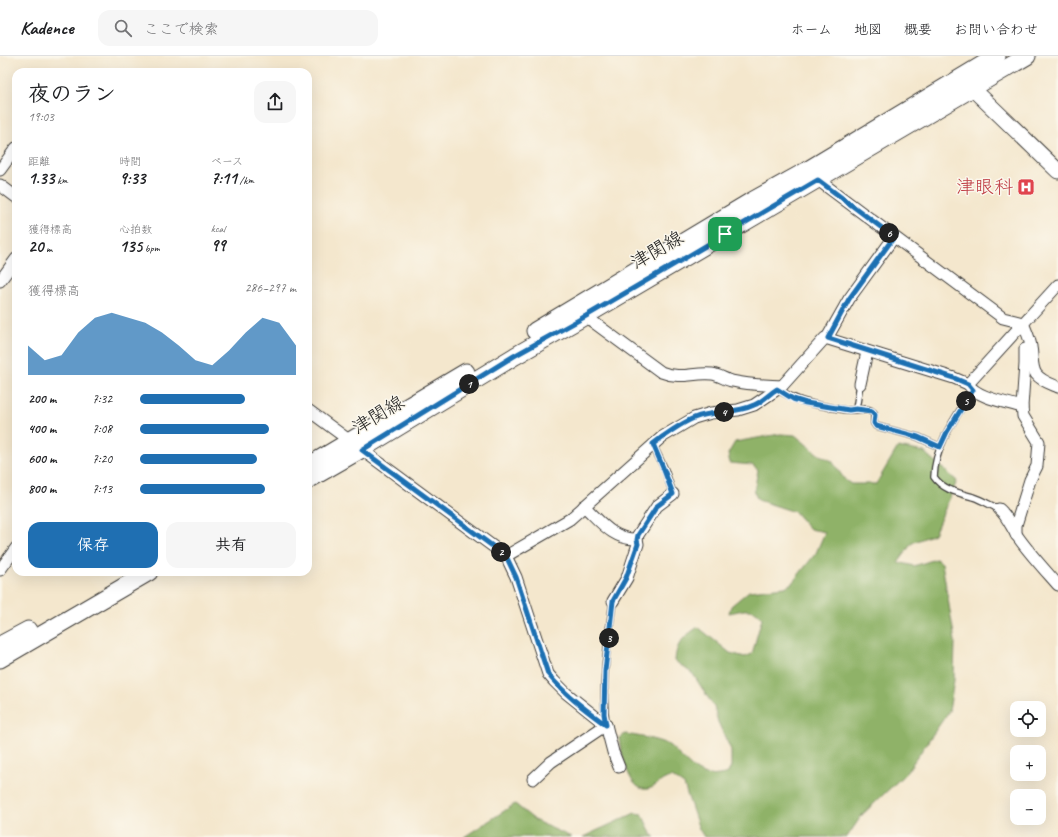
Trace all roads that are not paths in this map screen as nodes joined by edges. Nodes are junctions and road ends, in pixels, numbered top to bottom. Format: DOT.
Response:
graph roads {
  1 [pos="997,56"];
  2 [pos="1028,56"];
  3 [pos="956,80"];
  4 [pos="973,89"];
  5 [pos="12,154"];
  6 [pos="0,170"];
  7 [pos="1058,171"];
  8 [pos="812,175"];
  9 [pos="0,185"];
  10 [pos="12,194"];
  11 [pos="894,237"];
  12 [pos="12,264"];
  13 [pos="0,281"];
  14 [pos="1058,285"];
  15 [pos="580,312"];
  16 [pos="1023,323"];
  17 [pos="828,338"];
  18 [pos="867,352"];
  19 [pos="860,384"];
  20 [pos="970,387"];
  21 [pos="1058,387"];
  22 [pos="779,388"];
  23 [pos="1022,407"];
  24 [pos="856,409"];
  25 [pos="312,413"];
  26 [pos="653,444"];
  27 [pos="356,445"];
  28 [pos="940,447"];
  29 [pos="312,464"];
  30 [pos="312,477"];
  31 [pos="673,494"];
  32 [pos="584,506"];
  33 [pos="999,509"];
  34 [pos="1016,535"];
  35 [pos="637,540"];
  36 [pos="12,554"];
  37 [pos="506,556"];
  38 [pos="0,570"];
  39 [pos="121,576"];
  40 [pos="141,576"];
  41 [pos="1058,585"];
  42 [pos="613,601"];
  43 [pos="0,645"];
  44 [pos="0,660"];
  45 [pos="606,725"];
  46 [pos="619,767"];
  47 [pos="533,779"];
  1 -- 3 [label="main road, 津関線"];
  2 -- 4 [label="main road, 津関線"];
  3 -- 4 [label="street"];
  3 -- 8 [label="main road, 津関線"];
  4 -- 7 [label="street"];
  4 -- 8 [label="main road, 津関線"];
  5 -- 6 [label="street"];
  8 -- 11 [label="street"];
  8 -- 15 [label="main road, 津関線"];
  9 -- 10 [label="street"];
  11 -- 16 [label="street"];
  11 -- 17 [label="street"];
  12 -- 13 [label="street"];
  14 -- 16 [label="street"];
  15 -- 22 [label="street"];
  15 -- 27 [label="main road, 津関線"];
  16 -- 20 [label="street"];
  16 -- 21 [label="street"];
  16 -- 23 [label="street"];
  17 -- 18 [label="street"];
  17 -- 22 [label="street"];
  18 -- 19 [label="street"];
  18 -- 20 [label="street"];
  19 -- 24 [label="lane"];
  20 -- 23 [label="street"];
  20 -- 28 [label="lane"];
  22 -- 24 [label="lane"];
  22 -- 26 [label="street"];
  23 -- 34 [label="street"];
  24 -- 28 [label="lane"];
  25 -- 27 [label="street"];
  26 -- 31 [label="lane"];
  26 -- 32 [label="street"];
  27 -- 29 [label="main road, 津関線"];
  27 -- 30 [label="main road, 津関線"];
  27 -- 37 [label="street"];
  28 -- 33 [label="lane"];
  31 -- 35 [label="street"];
  32 -- 35 [label="street"];
  32 -- 37 [label="street"];
  33 -- 34 [label="street"];
  34 -- 41 [label="street"];
  35 -- 42 [label="street"];
  36 -- 38 [label="street"];
  37 -- 45 [label="street"];
  39 -- 43 [label="main road"];
  40 -- 44 [label="main road"];
  42 -- 45 [label="lane"];
  45 -- 46 [label="street"];
  45 -- 47 [label="street"];
}
